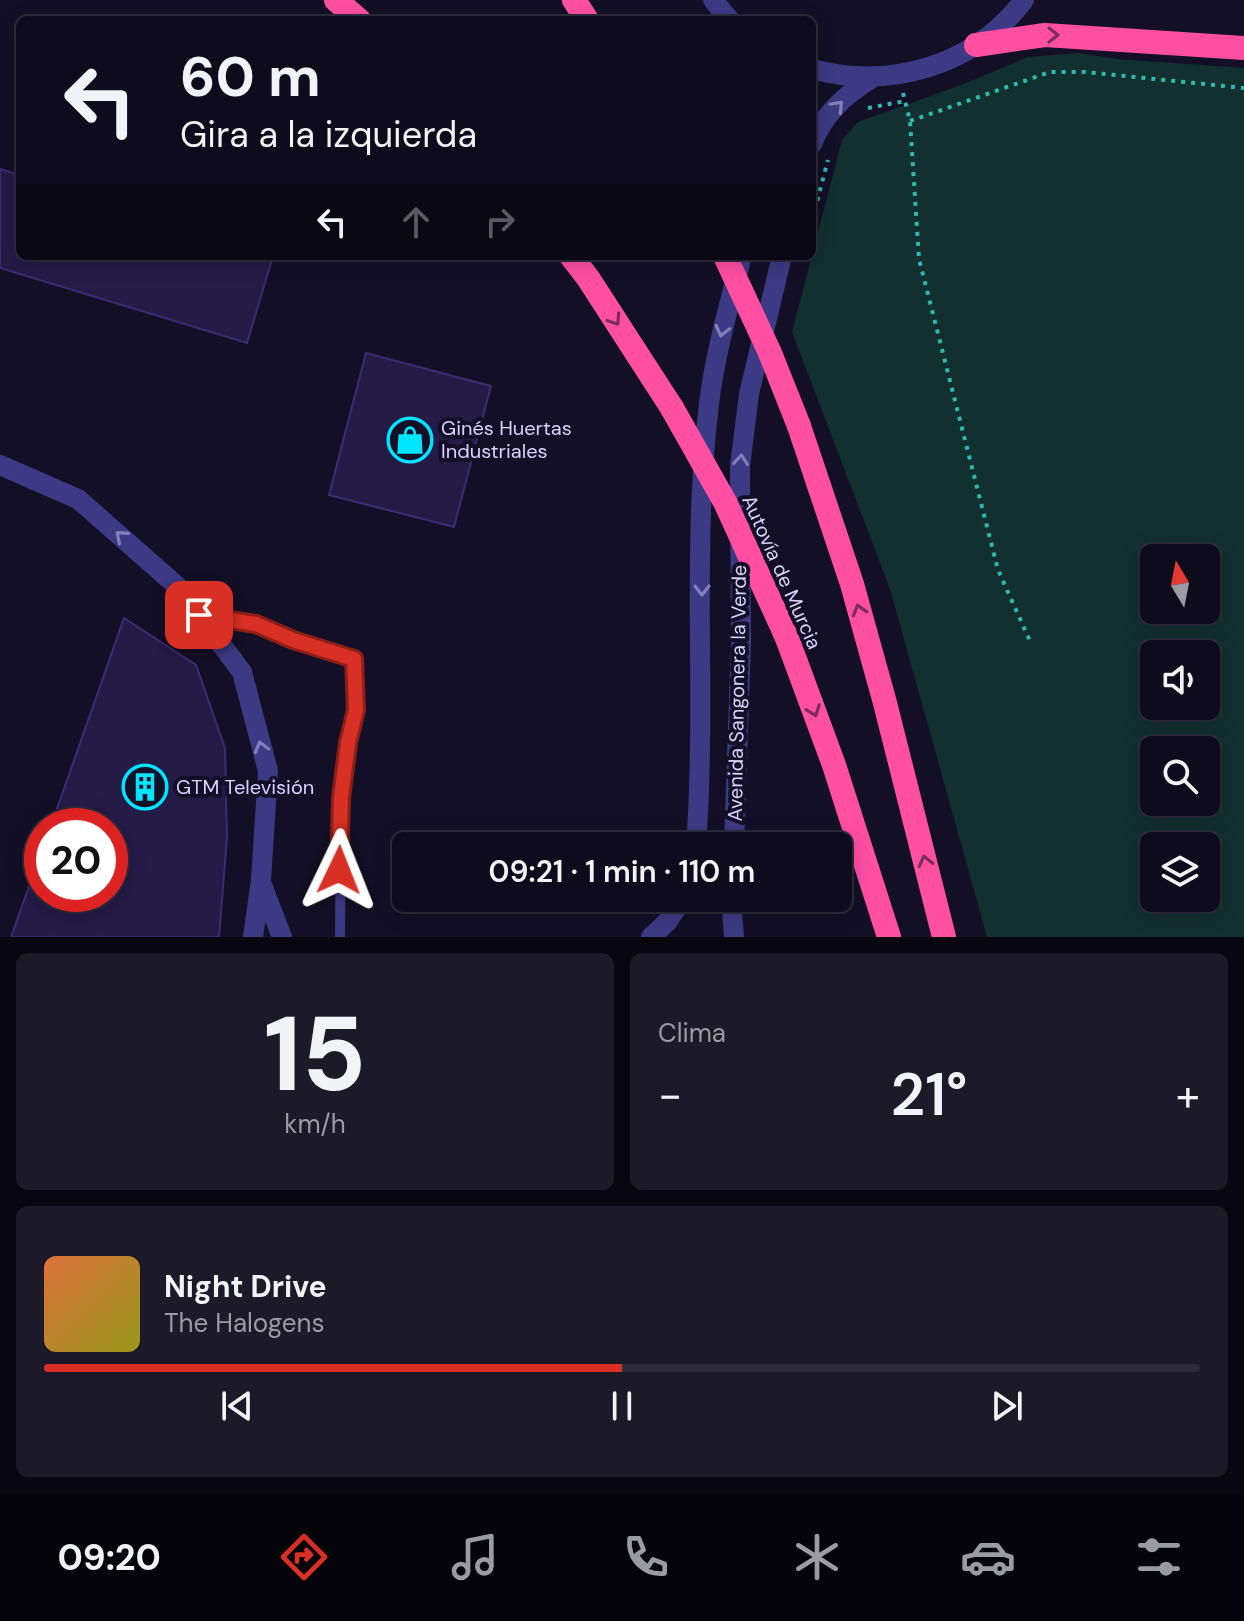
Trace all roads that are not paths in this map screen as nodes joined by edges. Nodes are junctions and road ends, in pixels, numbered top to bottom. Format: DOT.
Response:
graph roads {
  1 [pos="336,0"];
  2 [pos="713,0"];
  3 [pos="1024,0"];
  4 [pos="354,16"];
  5 [pos="727,16"];
  6 [pos="976,45"];
  7 [pos="1244,48"];
  8 [pos="816,70"];
  9 [pos="874,77"];
  10 [pos="822,146"];
  11 [pos="574,260"];
  12 [pos="727,260"];
  13 [pos="741,260"];
  14 [pos="781,260"];
  15 [pos="0,465"];
  16 [pos="199,615"];
  17 [pos="697,832"];
  18 [pos="734,832"];
  19 [pos="261,880"];
  20 [pos="674,912"];
  21 [pos="732,912"];
  22 [pos="253,937"];
  23 [pos="282,937"];
  24 [pos="340,937"];
  25 [pos="651,937"];
  26 [pos="734,937"];
  27 [pos="889,937"];
  28 [pos="944,937"];
  1 -- 4 [label="highway"];
  2 -- 5 [label="street"];
  3 -- 6 [label="street"];
  6 -- 7 [label="highway, one-way"];
  6 -- 9 [label="street"];
  8 -- 9 [label="street"];
  10 -- 9 [label="street, one-way"];
  11 -- 27 [label="highway, Autovía de Murcia, one-way, bridge"];
  28 -- 12 [label="highway, one-way, bridge"];
  13 -- 17 [label="street, Avenida Sangonera la Verde, one-way"];
  18 -- 14 [label="street, Avenida Sangonera la Verde, one-way"];
  16 -- 15 [label="street, one-way"];
  19 -- 16 [label="street, one-way"];
  16 -- 24 [label="lane"];
  19 -- 22 [label="street"];
  19 -- 23 [label="street"];
  20 -- 25 [label="street"];
  21 -- 26 [label="street"];
}
